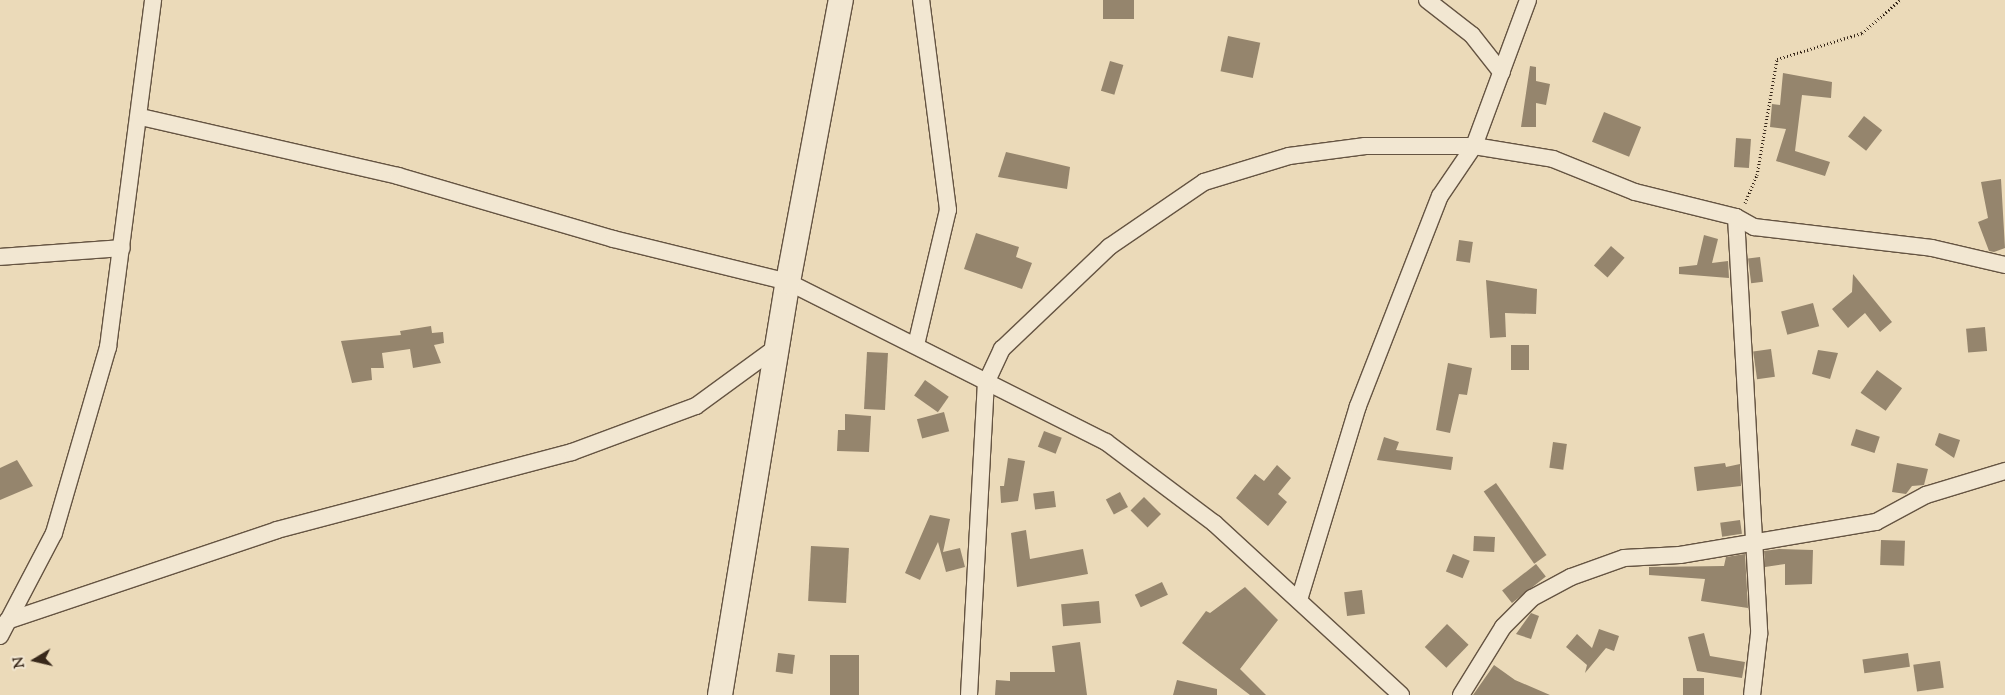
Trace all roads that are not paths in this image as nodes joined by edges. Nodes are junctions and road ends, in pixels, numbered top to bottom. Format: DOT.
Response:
graph roads {
  1 [pos="153,0"];
  2 [pos="841,0"];
  3 [pos="920,0"];
  4 [pos="1427,0"];
  5 [pos="1528,0"];
  6 [pos="1502,73"];
  7 [pos="141,117"];
  8 [pos="1474,146"];
  9 [pos="1736,217"];
  10 [pos="122,248"];
  11 [pos="0,257"];
  12 [pos="2005,265"];
  13 [pos="788,282"];
  14 [pos="916,345"];
  15 [pos="778,347"];
  16 [pos="986,383"];
  17 [pos="2005,471"];
  18 [pos="1756,541"];
  19 [pos="1299,600"];
  20 [pos="6,621"];
  21 [pos="0,636"];
  22 [pos="720,695"];
  23 [pos="969,695"];
  24 [pos="1402,695"];
  25 [pos="1461,695"];
  26 [pos="1752,695"];
  1 -- 7 [label="street"];
  2 -- 13 [label="main road"];
  3 -- 14 [label="street"];
  4 -- 6 [label="street"];
  5 -- 6 [label="street"];
  6 -- 8 [label="street"];
  7 -- 10 [label="street"];
  7 -- 13 [label="street"];
  8 -- 9 [label="street"];
  8 -- 16 [label="street"];
  8 -- 19 [label="street"];
  9 -- 12 [label="street"];
  9 -- 18 [label="street"];
  10 -- 11 [label="street"];
  10 -- 20 [label="street"];
  13 -- 14 [label="street"];
  13 -- 15 [label="main road"];
  14 -- 16 [label="street"];
  15 -- 20 [label="street"];
  15 -- 22 [label="main road"];
  16 -- 19 [label="street"];
  16 -- 23 [label="street"];
  17 -- 18 [label="street"];
  18 -- 25 [label="street"];
  18 -- 26 [label="street"];
  19 -- 24 [label="street"];
  20 -- 21 [label="street"];
}
